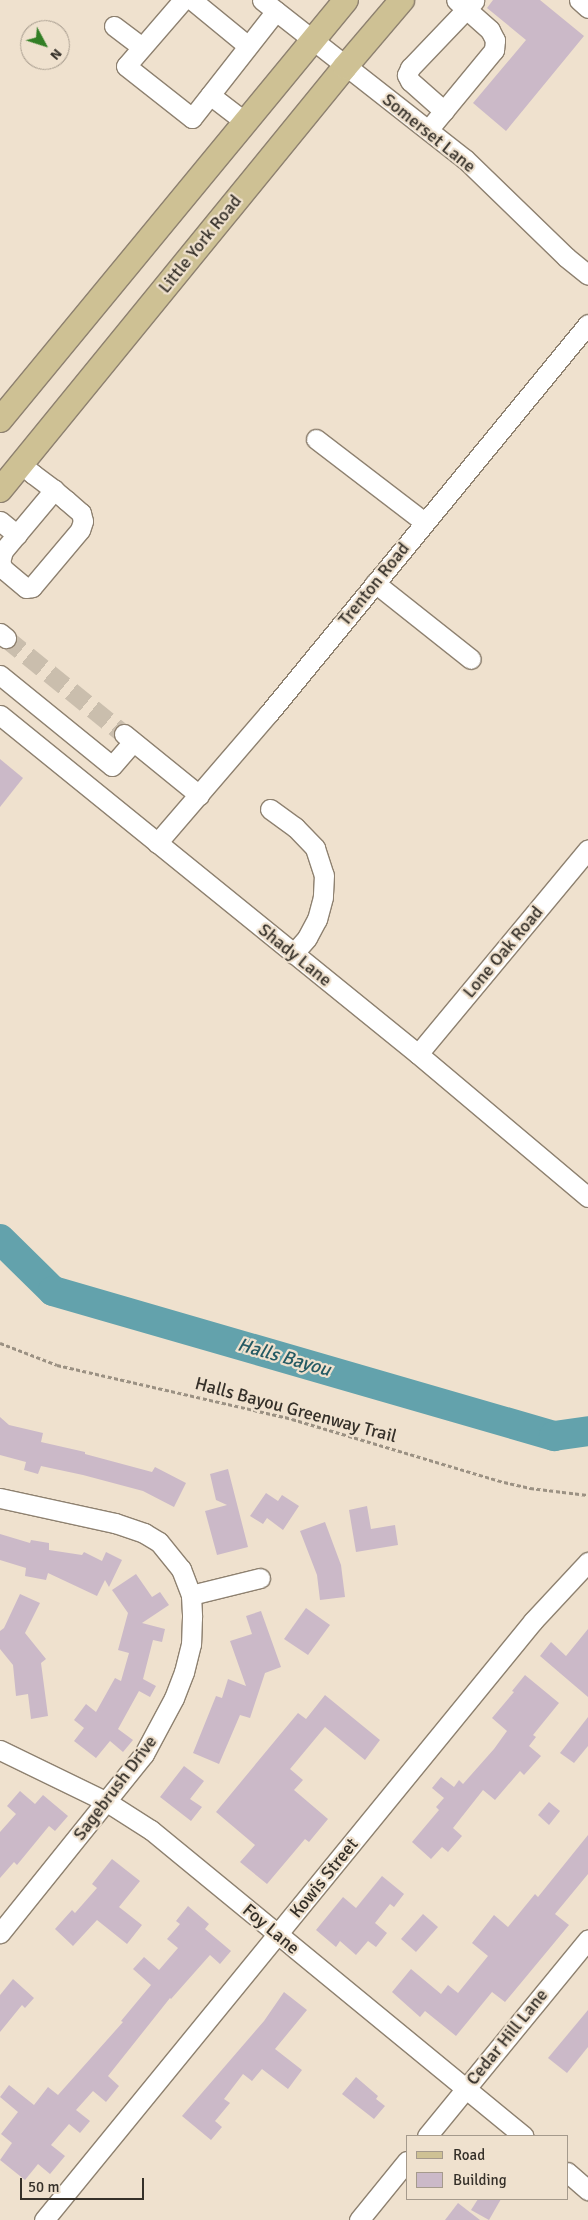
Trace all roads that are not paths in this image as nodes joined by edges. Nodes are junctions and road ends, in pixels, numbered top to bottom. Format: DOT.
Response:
graph roads {
  1 [pos="183,0"];
  2 [pos="192,0"];
  3 [pos="346,0"];
  4 [pos="402,0"];
  5 [pos="578,0"];
  6 [pos="466,3"];
  7 [pos="269,6"];
  8 [pos="588,8"];
  9 [pos="114,26"];
  10 [pos="312,40"];
  11 [pos="248,46"];
  12 [pos="142,47"];
  13 [pos="345,67"];
  14 [pos="210,95"];
  15 [pos="444,111"];
  16 [pos="245,122"];
  17 [pos="428,130"];
  18 [pos="588,275"];
  19 [pos="588,324"];
  20 [pos="0,420"];
  21 [pos="316,438"];
  22 [pos="20,464"];
  23 [pos="0,490"];
  24 [pos="54,490"];
  25 [pos="0,521"];
  26 [pos="424,522"];
  27 [pos="16,535"];
  28 [pos="376,582"];
  29 [pos="471,659"];
  30 [pos="0,676"];
  31 [pos="47,712"];
  32 [pos="0,714"];
  33 [pos="27,736"];
  34 [pos="199,795"];
  35 [pos="270,809"];
  36 [pos="158,843"];
  37 [pos="588,850"];
  38 [pos="293,954"];
  39 [pos="418,1054"];
  40 [pos="588,1197"];
  41 [pos="0,1498"];
  42 [pos="588,1562"];
  43 [pos="260,1578"];
  44 [pos="191,1595"];
  45 [pos="0,1750"];
  46 [pos="107,1802"];
  47 [pos="0,1933"];
  48 [pos="278,1936"];
  49 [pos="588,1939"];
  50 [pos="465,2088"];
  51 [pos="428,2135"];
  52 [pos="522,2135"];
  53 [pos="406,2162"];
  54 [pos="568,2173"];
  55 [pos="588,2190"];
  56 [pos="44,2220"];
  57 [pos="359,2220"];
  1 -- 12 [label="street"];
  2 -- 11 [label="street"];
  3 -- 10 [label="main road"];
  4 -- 13 [label="main road, Little York Road"];
  5 -- 8 [label="street"];
  6 -- 15 [label="street"];
  6 -- 15 [label="street"];
  7 -- 10 [label="street, Somerset Lane"];
  7 -- 11 [label="street"];
  9 -- 12 [label="street"];
  10 -- 13 [label="street, Somerset Lane"];
  10 -- 16 [label="main road"];
  11 -- 14 [label="street"];
  12 -- 14 [label="street"];
  13 -- 17 [label="street, Somerset Lane"];
  13 -- 22 [label="main road, Little York Road"];
  14 -- 16 [label="street"];
  15 -- 17 [label="street"];
  16 -- 20 [label="main road"];
  17 -- 18 [label="street, Somerset Lane"];
  19 -- 26 [label="street, Trenton Road"];
  21 -- 26 [label="street"];
  22 -- 23 [label="main road, Little York Road"];
  22 -- 24 [label="street"];
  24 -- 27 [label="street"];
  24 -- 27 [label="street"];
  25 -- 27 [label="street"];
  26 -- 28 [label="street, Trenton Road"];
  28 -- 29 [label="street"];
  28 -- 34 [label="street, Trenton Road"];
  30 -- 31 [label="street"];
  31 -- 33 [label="street"];
  31 -- 34 [label="street"];
  32 -- 33 [label="street, Shady Lane"];
  33 -- 36 [label="street, Shady Lane"];
  34 -- 36 [label="street, Trenton Road"];
  35 -- 38 [label="street"];
  36 -- 38 [label="street, Shady Lane"];
  37 -- 39 [label="street, Lone Oak Road"];
  38 -- 39 [label="street, Shady Lane"];
  39 -- 40 [label="street, Shady Lane"];
  41 -- 44 [label="street"];
  42 -- 48 [label="street, Kowis Street"];
  43 -- 44 [label="street"];
  44 -- 46 [label="street, Sagebrush Drive"];
  45 -- 46 [label="street, Foy Lane"];
  46 -- 47 [label="street, Sagebrush Drive"];
  46 -- 48 [label="street, Foy Lane"];
  48 -- 50 [label="street, Foy Lane"];
  48 -- 56 [label="street, Kowis Street"];
  49 -- 50 [label="street, Cedar Hill Lane"];
  50 -- 51 [label="street, Cedar Hill Lane"];
  50 -- 52 [label="street, Foy Lane"];
  53 -- 57 [label="street"];
  54 -- 55 [label="street"];
}
